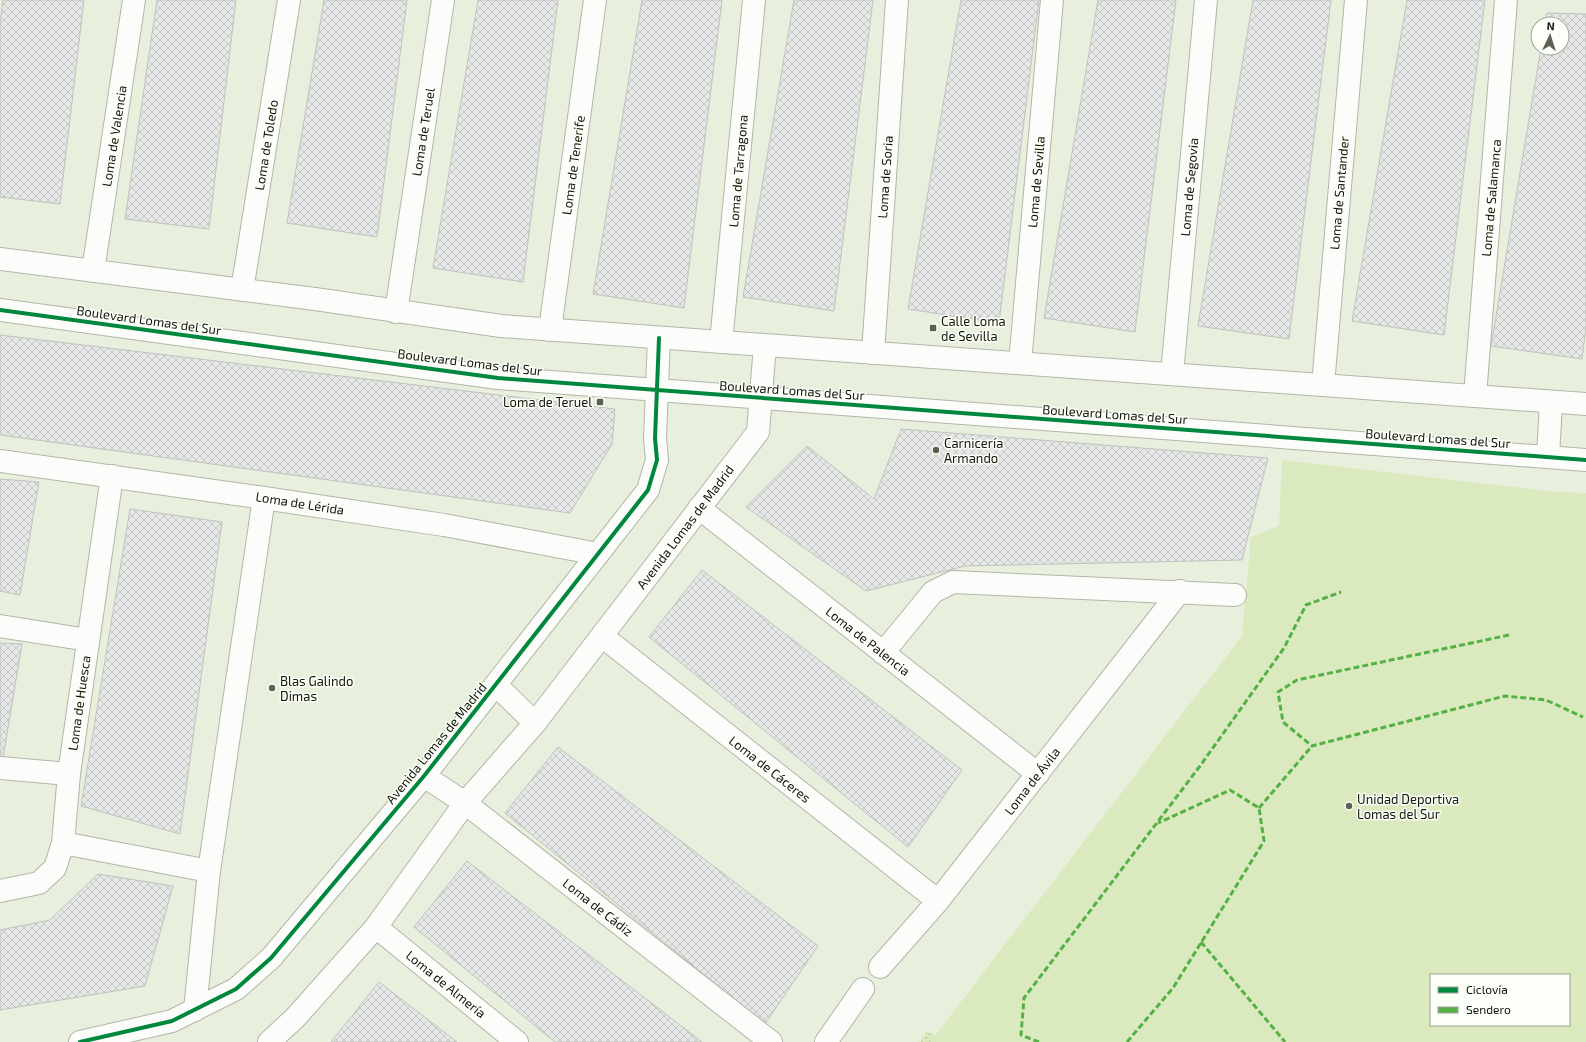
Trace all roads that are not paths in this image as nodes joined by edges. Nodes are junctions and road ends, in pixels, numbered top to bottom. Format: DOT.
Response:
graph roads {
  1 [pos="134,0"];
  2 [pos="289,0"];
  3 [pos="443,0"];
  4 [pos="595,0"];
  5 [pos="754,0"];
  6 [pos="897,0"];
  7 [pos="1052,0"];
  8 [pos="1206,0"];
  9 [pos="1356,0"];
  10 [pos="1506,0"];
  11 [pos="0,259"];
  12 [pos="93,271"];
  13 [pos="242,290"];
  14 [pos="0,310"];
  15 [pos="396,312"];
  16 [pos="550,330"];
  17 [pos="659,338"];
  18 [pos="721,342"];
  19 [pos="765,345"];
  20 [pos="873,353"];
  21 [pos="1020,363"];
  22 [pos="1172,374"];
  23 [pos="1323,385"];
  24 [pos="657,390"];
  25 [pos="1475,396"];
  26 [pos="761,398"];
  27 [pos="1551,402"];
  28 [pos="1586,404"];
  29 [pos="1548,457"];
  30 [pos="1586,460"];
  31 [pos="0,461"];
  32 [pos="112,476"];
  33 [pos="264,498"];
  34 [pos="700,508"];
  35 [pos="598,554"];
  36 [pos="1180,591"];
  37 [pos="1235,595"];
  38 [pos="0,626"];
  39 [pos="602,636"];
  40 [pos="88,640"];
  41 [pos="883,653"];
  42 [pos="496,684"];
  43 [pos="535,724"];
  44 [pos="0,768"];
  45 [pos="69,774"];
  46 [pos="1038,774"];
  47 [pos="424,776"];
  48 [pos="465,803"];
  49 [pos="63,843"];
  50 [pos="209,871"];
  51 [pos="0,891"];
  52 [pos="938,901"];
  53 [pos="376,927"];
  54 [pos="880,967"];
  55 [pos="863,989"];
  56 [pos="195,1010"];
  57 [pos="80,1042"];
  58 [pos="269,1042"];
  59 [pos="517,1042"];
  60 [pos="771,1042"];
  61 [pos="826,1042"];
  1 -- 12 [label="street, Loma de Valencia"];
  2 -- 13 [label="street, Loma de Toledo"];
  3 -- 15 [label="street, Loma de Teruel"];
  4 -- 16 [label="street, Loma de Tenerife"];
  5 -- 18 [label="street, Loma de Tarragona"];
  6 -- 20 [label="street, Loma de Soria"];
  7 -- 21 [label="street, Loma de Sevilla"];
  8 -- 22 [label="street, Loma de Segovia"];
  9 -- 23 [label="street, Loma de Santander"];
  10 -- 25 [label="street, Loma de Salamanca"];
  11 -- 12 [label="street"];
  12 -- 13 [label="street"];
  13 -- 15 [label="street"];
  14 -- 24 [label="street, Boulevard Lomas del Sur"];
  15 -- 16 [label="street"];
  16 -- 17 [label="street"];
  17 -- 18 [label="street"];
  17 -- 24 [label="street, Avenida Lomas de Madrid"];
  18 -- 19 [label="street"];
  19 -- 20 [label="street"];
  19 -- 26 [label="street, Avenida Lomas de Madrid"];
  20 -- 21 [label="street"];
  21 -- 22 [label="street"];
  22 -- 23 [label="street"];
  23 -- 25 [label="street"];
  24 -- 26 [label="street, Boulevard Lomas del Sur"];
  24 -- 35 [label="street, Avenida Lomas de Madrid"];
  25 -- 27 [label="street"];
  26 -- 29 [label="street, Boulevard Lomas del Sur"];
  26 -- 34 [label="street, Avenida Lomas de Madrid"];
  27 -- 28 [label="street"];
  27 -- 29 [label="street"];
  29 -- 30 [label="street, Boulevard Lomas del Sur"];
  31 -- 32 [label="street, Loma de Lérida"];
  32 -- 33 [label="street, Loma de Lérida"];
  32 -- 40 [label="street, Loma de Huesca"];
  33 -- 35 [label="street, Loma de Lérida"];
  33 -- 50 [label="street"];
  34 -- 39 [label="street, Avenida Lomas de Madrid"];
  34 -- 41 [label="street, Loma de Palencia"];
  35 -- 42 [label="street, Avenida Lomas de Madrid"];
  36 -- 37 [label="street"];
  36 -- 41 [label="street"];
  36 -- 46 [label="street, Loma de Ávila"];
  38 -- 40 [label="street"];
  39 -- 43 [label="street, Avenida Lomas de Madrid"];
  39 -- 52 [label="street, Loma de Cáceres"];
  40 -- 45 [label="street, Loma de Huesca"];
  41 -- 46 [label="street, Loma de Palencia"];
  42 -- 43 [label="street"];
  42 -- 47 [label="street, Avenida Lomas de Madrid"];
  43 -- 48 [label="street, Avenida Lomas de Madrid"];
  44 -- 45 [label="street"];
  45 -- 49 [label="street, Loma de Huesca"];
  46 -- 52 [label="street, Loma de Ávila"];
  47 -- 48 [label="street, Loma de Cádiz"];
  47 -- 56 [label="street, Avenida Lomas de Madrid"];
  48 -- 53 [label="street, Avenida Lomas de Madrid"];
  48 -- 60 [label="street, Loma de Cádiz"];
  49 -- 50 [label="street"];
  49 -- 51 [label="street, Loma de Huesca"];
  50 -- 56 [label="street"];
  52 -- 54 [label="street, Loma de Ávila"];
  53 -- 58 [label="street, Avenida Lomas de Madrid"];
  53 -- 59 [label="street, Loma de Almería"];
  55 -- 61 [label="street"];
  56 -- 57 [label="street, Avenida Lomas de Madrid"];
}
